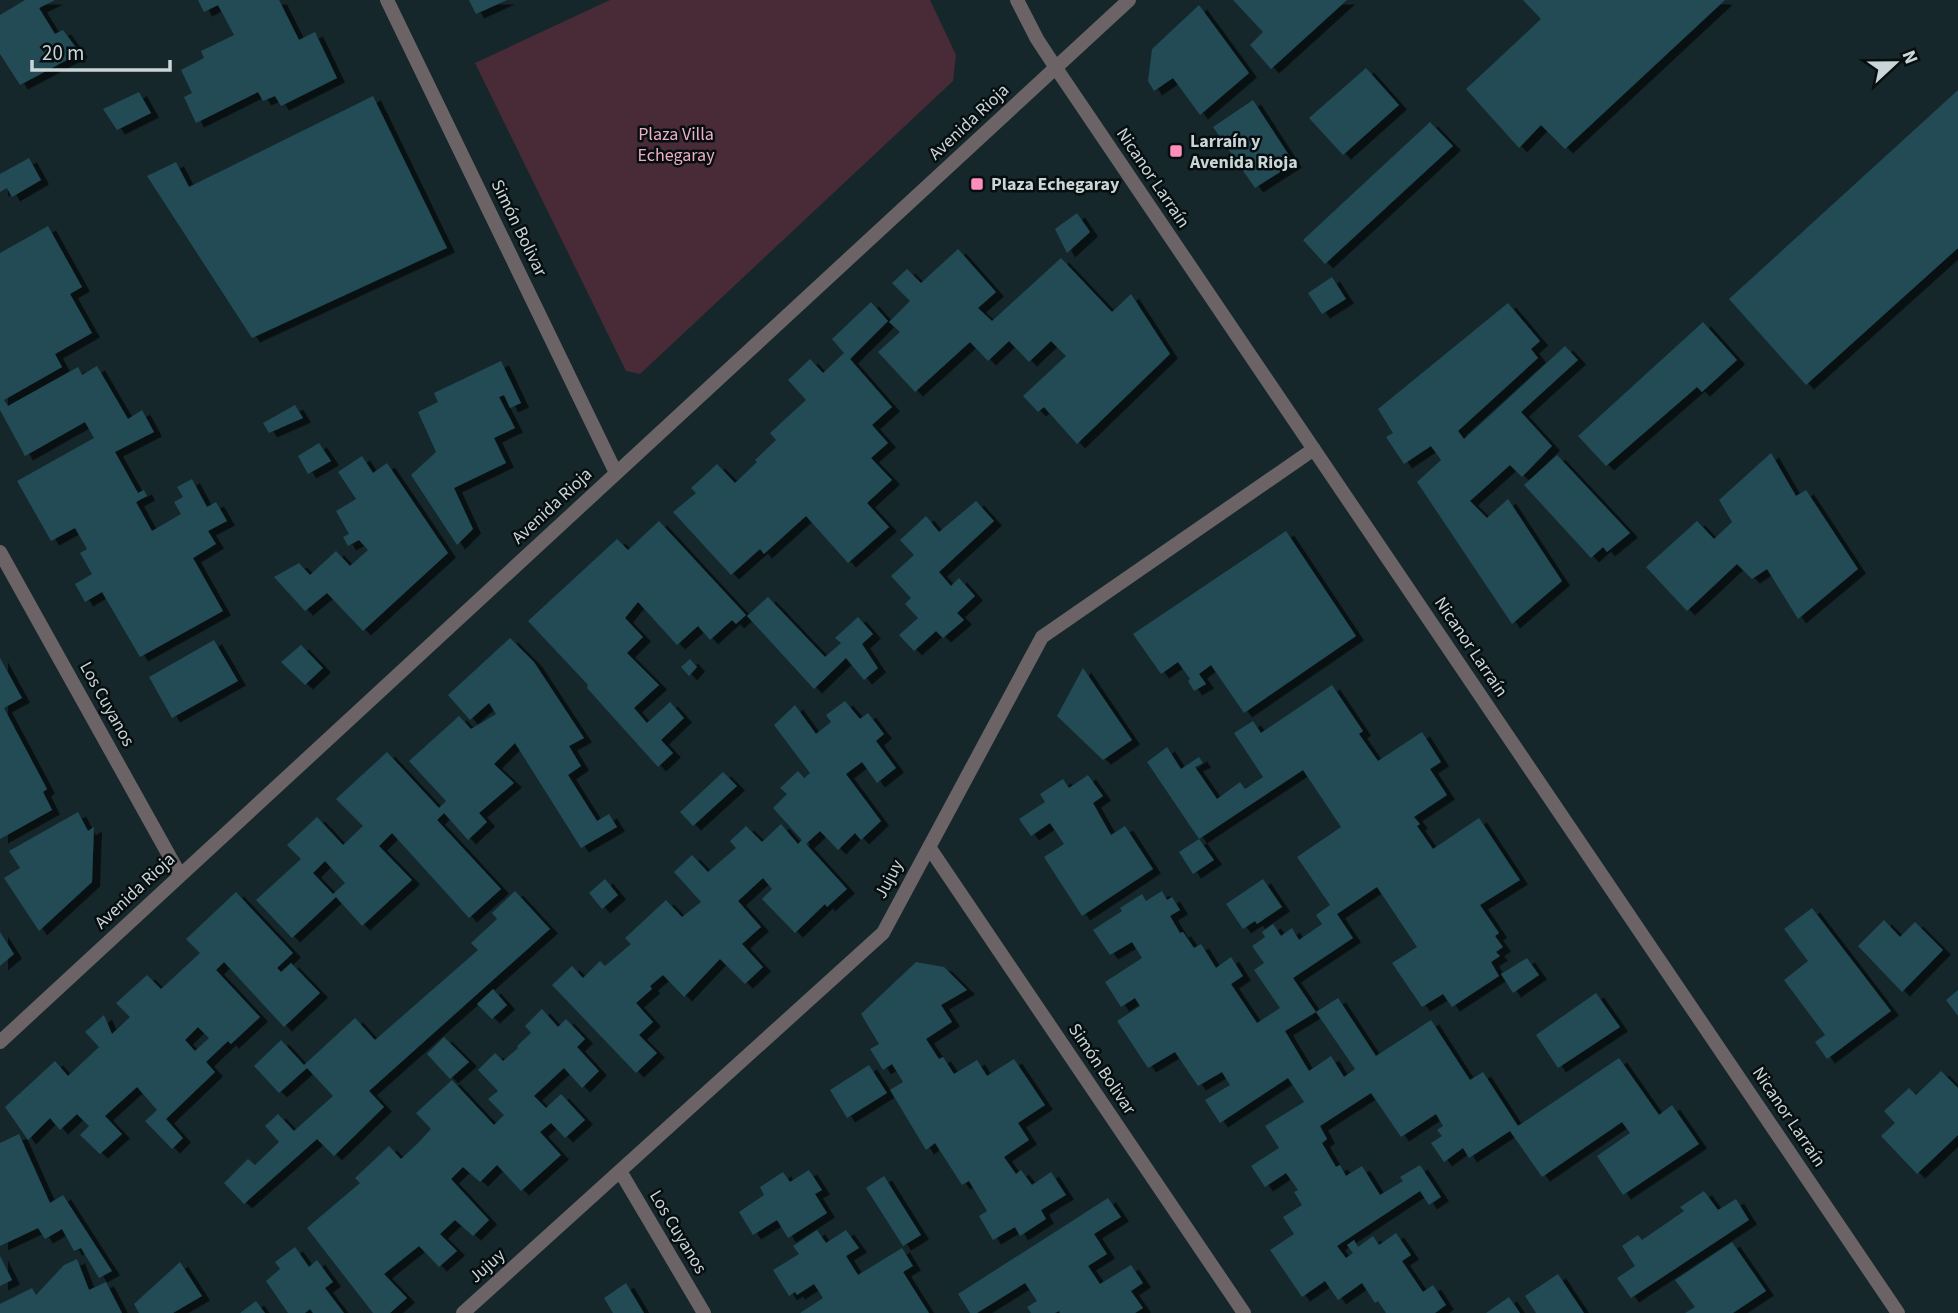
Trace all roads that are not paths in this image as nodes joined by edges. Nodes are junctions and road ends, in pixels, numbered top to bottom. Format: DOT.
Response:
graph roads {
  1 [pos="387,0"];
  2 [pos="1017,0"];
  3 [pos="1129,0"];
  4 [pos="1056,68"];
  5 [pos="1314,449"];
  6 [pos="616,473"];
  7 [pos="0,552"];
  8 [pos="929,847"];
  9 [pos="180,875"];
  10 [pos="0,1042"];
  11 [pos="620,1171"];
  12 [pos="463,1313"];
  13 [pos="704,1313"];
  14 [pos="1244,1313"];
  15 [pos="1898,1313"];
  1 -- 6 [label="street, Simón Bolivar"];
  2 -- 4 [label="street, Nicanor Larraín"];
  3 -- 4 [label="street, Avenida Rioja"];
  4 -- 5 [label="street, Nicanor Larraín"];
  4 -- 6 [label="street, Avenida Rioja"];
  5 -- 8 [label="street, Jujuy"];
  5 -- 15 [label="street, Nicanor Larraín"];
  6 -- 9 [label="street, Avenida Rioja"];
  7 -- 9 [label="street, Los Cuyanos"];
  8 -- 11 [label="street, Jujuy"];
  8 -- 14 [label="street, Simón Bolivar"];
  9 -- 10 [label="street, Avenida Rioja"];
  11 -- 12 [label="street, Jujuy"];
  11 -- 13 [label="street, Los Cuyanos"];
}
